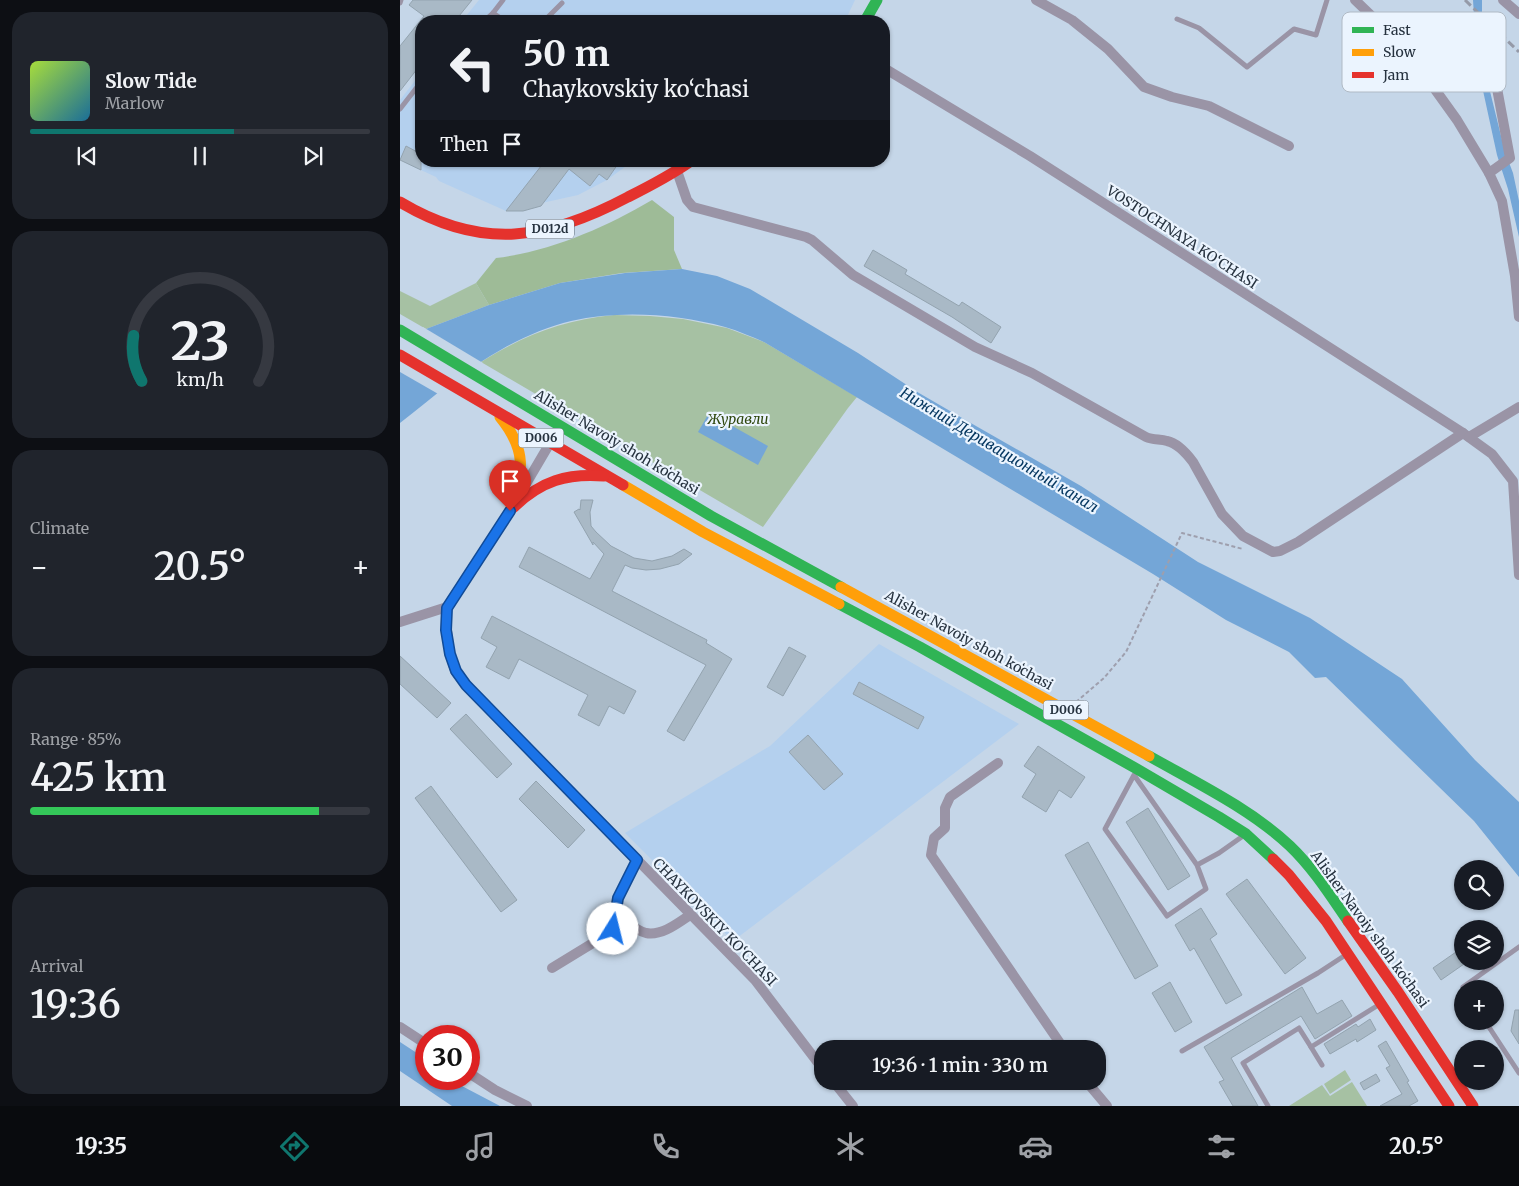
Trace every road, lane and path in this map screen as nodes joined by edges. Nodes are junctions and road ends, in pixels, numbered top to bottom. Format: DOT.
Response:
graph roads {
  1 [pos="503,0"];
  2 [pos="877,0"];
  3 [pos="1036,0"];
  4 [pos="1327,0"];
  5 [pos="1355,0"];
  6 [pos="1504,0"];
  7 [pos="562,3"];
  8 [pos="1367,12"];
  9 [pos="493,13"];
  10 [pos="1519,14"];
  11 [pos="491,15"];
  12 [pos="496,15"];
  13 [pos="550,15"];
  14 [pos="868,15"];
  15 [pos="1176,19"];
  16 [pos="890,72"];
  17 [pos="415,90"];
  18 [pos="1437,92"];
  19 [pos="1498,92"];
  20 [pos="400,109"];
  21 [pos="1289,146"];
  22 [pos="683,167"];
  23 [pos="677,171"];
  24 [pos="1489,173"];
  25 [pos="400,202"];
  26 [pos="1519,317"];
  27 [pos="400,330"];
  28 [pos="400,355"];
  29 [pos="489,407"];
  30 [pos="1519,407"];
  31 [pos="561,425"];
  32 [pos="1466,435"];
  33 [pos="550,443"];
  34 [pos="608,476"];
  35 [pos="510,511"];
  36 [pos="1249,550"];
  37 [pos="1519,575"];
  38 [pos="447,608"];
  39 [pos="400,622"];
  40 [pos="1066,710"];
  41 [pos="998,763"];
  42 [pos="1136,772"];
  43 [pos="1246,834"];
  44 [pos="637,860"];
  45 [pos="1197,865"];
  46 [pos="615,914"];
  47 [pos="690,915"];
  48 [pos="1519,947"];
  49 [pos="1348,953"];
  50 [pos="552,968"];
  51 [pos="1473,980"];
  52 [pos="1381,1002"];
  53 [pos="400,1027"];
  54 [pos="1491,1030"];
  55 [pos="415,1037"];
  56 [pos="1058,1040"];
  57 [pos="1311,1047"];
  58 [pos="1182,1051"];
  59 [pos="814,1057"];
  60 [pos="1322,1065"];
  61 [pos="1519,1073"];
  62 [pos="480,1080"];
  63 [pos="840,1090"];
  64 [pos="1094,1090"];
  65 [pos="527,1106"];
  66 [pos="853,1106"];
  67 [pos="1107,1106"];
  68 [pos="1268,1106"];
  69 [pos="1449,1106"];
  70 [pos="1473,1106"];
  1 -- 9 [label="lane"];
  2 -- 14 [label="main road"];
  3 -- 21 [label="street"];
  4 -- 15 [label="lane"];
  5 -- 8 [label="street"];
  6 -- 10 [label="street"];
  7 -- 13 [label="lane"];
  9 -- 11 [label="lane"];
  9 -- 12 [label="lane"];
  16 -- 32 [label="street, VOSTOCHNAYA KO‘CHASI"];
  17 -- 20 [label="lane"];
  18 -- 24 [label="street"];
  19 -- 24 [label="street"];
  22 -- 23 [label="main road, D012d"];
  23 -- 25 [label="main road, D012d"];
  23 -- 32 [label="street"];
  24 -- 26 [label="street"];
  27 -- 31 [label="main road, Alisher Navoiy shoh koʻchasi / D006"];
  28 -- 29 [label="main road, D006"];
  29 -- 33 [label="main road, D006"];
  29 -- 35 [label="main road"];
  30 -- 32 [label="street"];
  31 -- 33 [label="main road"];
  31 -- 40 [label="main road, Alisher Navoiy shoh koʻchasi / D006"];
  32 -- 37 [label="street, VOSTOCHNAYA KO‘CHASI"];
  33 -- 34 [label="main road, D006"];
  33 -- 35 [label="street"];
  34 -- 35 [label="main road"];
  34 -- 42 [label="main road, D006"];
  35 -- 38 [label="street"];
  36 -- 40 [label="path"];
  38 -- 39 [label="street"];
  38 -- 44 [label="street, CHAYKOVSKIY KO‘CHASI"];
  40 -- 70 [label="main road, Alisher Navoiy shoh koʻchasi / D006"];
  41 -- 56 [label="street"];
  42 -- 43 [label="main road, D006"];
  42 -- 45 [label="lane"];
  42 -- 45 [label="lane"];
  43 -- 45 [label="lane"];
  43 -- 49 [label="main road, D006"];
  44 -- 46 [label="street"];
  44 -- 47 [label="street, CHAYKOVSKIY KO‘CHASI"];
  46 -- 47 [label="street"];
  46 -- 50 [label="street"];
  47 -- 59 [label="street, CHAYKOVSKIY KO‘CHASI"];
  48 -- 51 [label="lane"];
  49 -- 52 [label="main road, D006"];
  49 -- 58 [label="lane"];
  52 -- 57 [label="lane"];
  52 -- 69 [label="main road, D006"];
  53 -- 55 [label="street"];
  54 -- 61 [label="lane"];
  57 -- 60 [label="lane"];
  57 -- 68 [label="lane"];
  62 -- 65 [label="street"];
  63 -- 66 [label="street"];
  64 -- 67 [label="street"];
}
